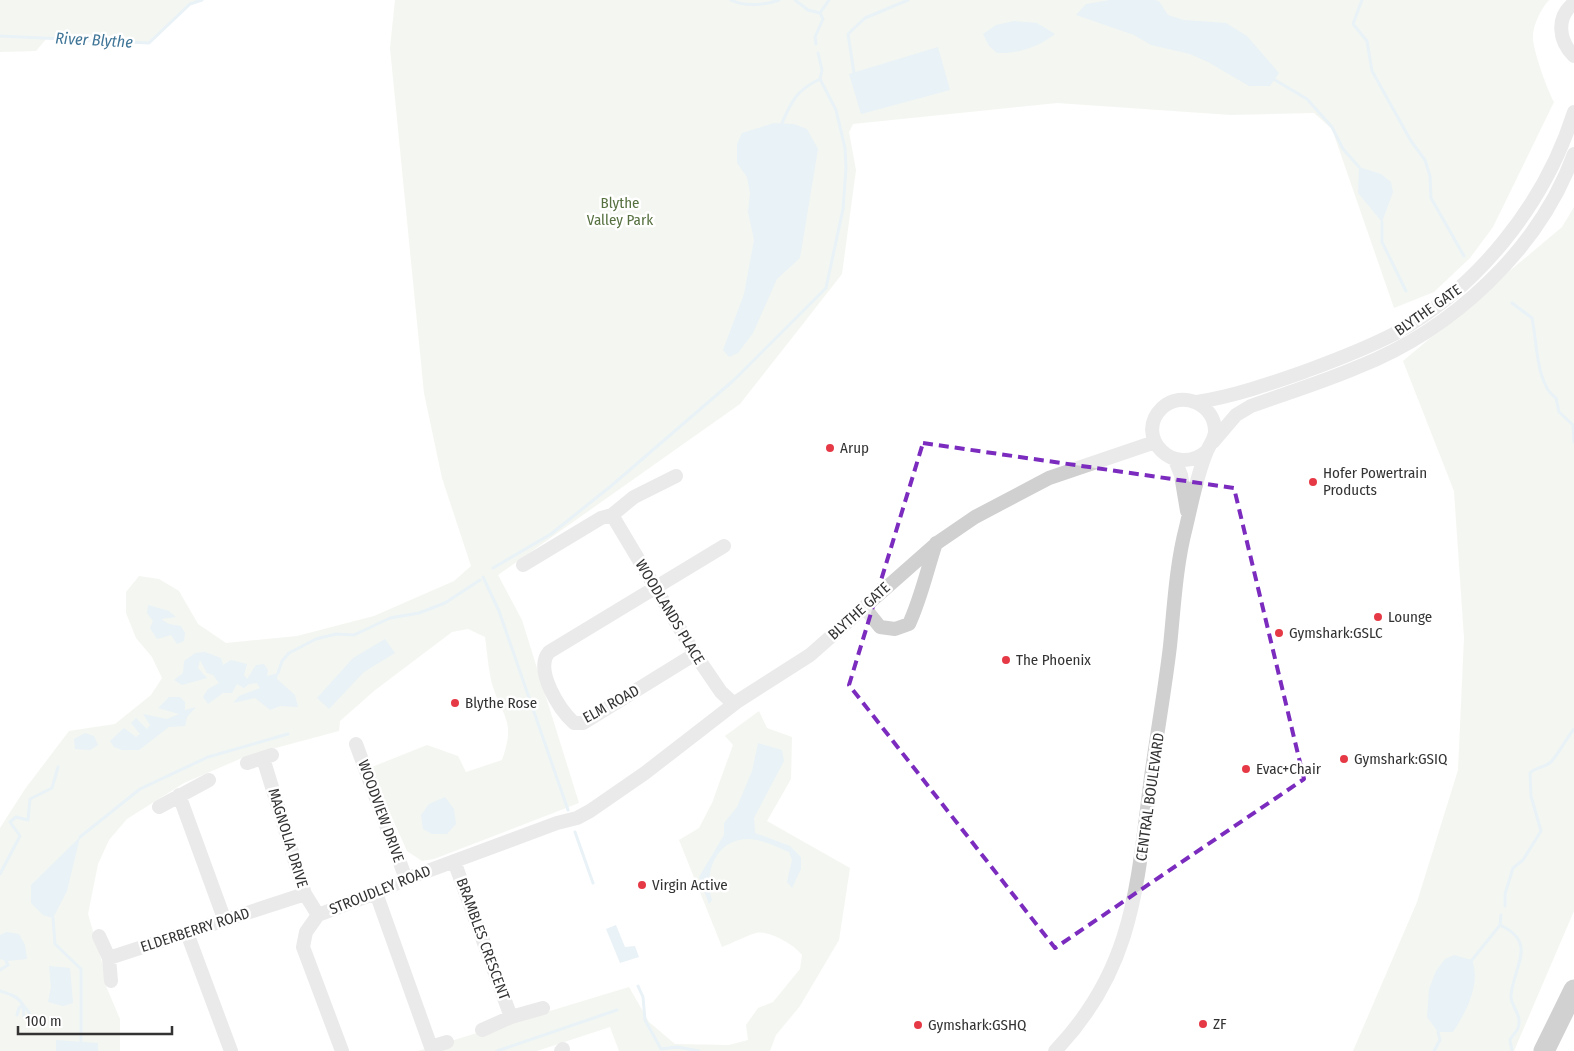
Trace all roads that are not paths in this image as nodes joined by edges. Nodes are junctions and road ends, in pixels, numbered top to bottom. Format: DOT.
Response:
graph roads {
  1 [pos="1574,3"];
  2 [pos="1574,56"];
  3 [pos="1574,112"];
  4 [pos="1574,154"];
  5 [pos="1197,402"];
  6 [pos="1155,442"];
  7 [pos="1210,446"];
  8 [pos="1175,460"];
  9 [pos="676,476"];
  10 [pos="612,515"];
  11 [pos="1188,522"];
  12 [pos="937,543"];
  13 [pos="724,546"];
  14 [pos="523,565"];
  15 [pos="656,588"];
  16 [pos="864,607"];
  17 [pos="696,654"];
  18 [pos="734,704"];
  19 [pos="356,744"];
  20 [pos="247,763"];
  21 [pos="209,780"];
  22 [pos="179,795"];
  23 [pos="159,807"];
  24 [pos="581,816"];
  25 [pos="454,861"];
  26 [pos="406,878"];
  27 [pos="376,893"];
  28 [pos="305,894"];
  29 [pos="318,915"];
  30 [pos="225,921"];
  31 [pos="187,933"];
  32 [pos="99,936"];
  33 [pos="109,958"];
  34 [pos="111,981"];
  35 [pos="1574,990"];
  36 [pos="543,1008"];
  37 [pos="512,1017"];
  38 [pos="482,1030"];
  39 [pos="447,1042"];
  40 [pos="427,1049"];
  41 [pos="231,1051"];
  42 [pos="342,1051"];
  43 [pos="1055,1051"];
  44 [pos="1544,1051"];
  1 -- 2 [label="street"];
  3 -- 5 [label="street, BLYTHE GATE"];
  4 -- 7 [label="street, BLYTHE GATE"];
  5 -- 6 [label="street"];
  5 -- 7 [label="street"];
  6 -- 8 [label="street"];
  6 -- 12 [label="street, BLYTHE GATE"];
  7 -- 8 [label="street"];
  7 -- 11 [label="street"];
  8 -- 11 [label="street"];
  9 -- 10 [label="street"];
  10 -- 14 [label="street"];
  10 -- 15 [label="street, WOODLANDS PLACE"];
  11 -- 43 [label="street, CENTRAL BOULEVARD"];
  12 -- 16 [label="street, BLYTHE GATE"];
  12 -- 16 [label="street"];
  13 -- 15 [label="street, ELM ROAD"];
  15 -- 17 [label="street, WOODLANDS PLACE"];
  15 -- 17 [label="street, ELM ROAD"];
  16 -- 18 [label="street, BLYTHE GATE"];
  17 -- 18 [label="street, WOODLANDS PLACE"];
  18 -- 24 [label="street, BLYTHE GATE"];
  19 -- 26 [label="street, WOODVIEW DRIVE"];
  20 -- 28 [label="street, MAGNOLIA DRIVE"];
  21 -- 22 [label="street"];
  22 -- 23 [label="street"];
  22 -- 30 [label="street"];
  24 -- 25 [label="street, STROUDLEY ROAD"];
  25 -- 26 [label="street, STROUDLEY ROAD"];
  25 -- 37 [label="street, BRAMBLES CRESCENT"];
  26 -- 27 [label="street, STROUDLEY ROAD"];
  27 -- 29 [label="street, STROUDLEY ROAD"];
  27 -- 40 [label="street"];
  28 -- 29 [label="street, MAGNOLIA DRIVE"];
  28 -- 30 [label="street, ELDERBERRY ROAD"];
  29 -- 42 [label="street, STROUDLEY ROAD"];
  30 -- 31 [label="street, ELDERBERRY ROAD"];
  31 -- 33 [label="street, ELDERBERRY ROAD"];
  31 -- 41 [label="street"];
  32 -- 33 [label="street"];
  33 -- 34 [label="street"];
  35 -- 44 [label="highway"];
  36 -- 37 [label="street"];
  37 -- 38 [label="street"];
  39 -- 40 [label="street"];
}
